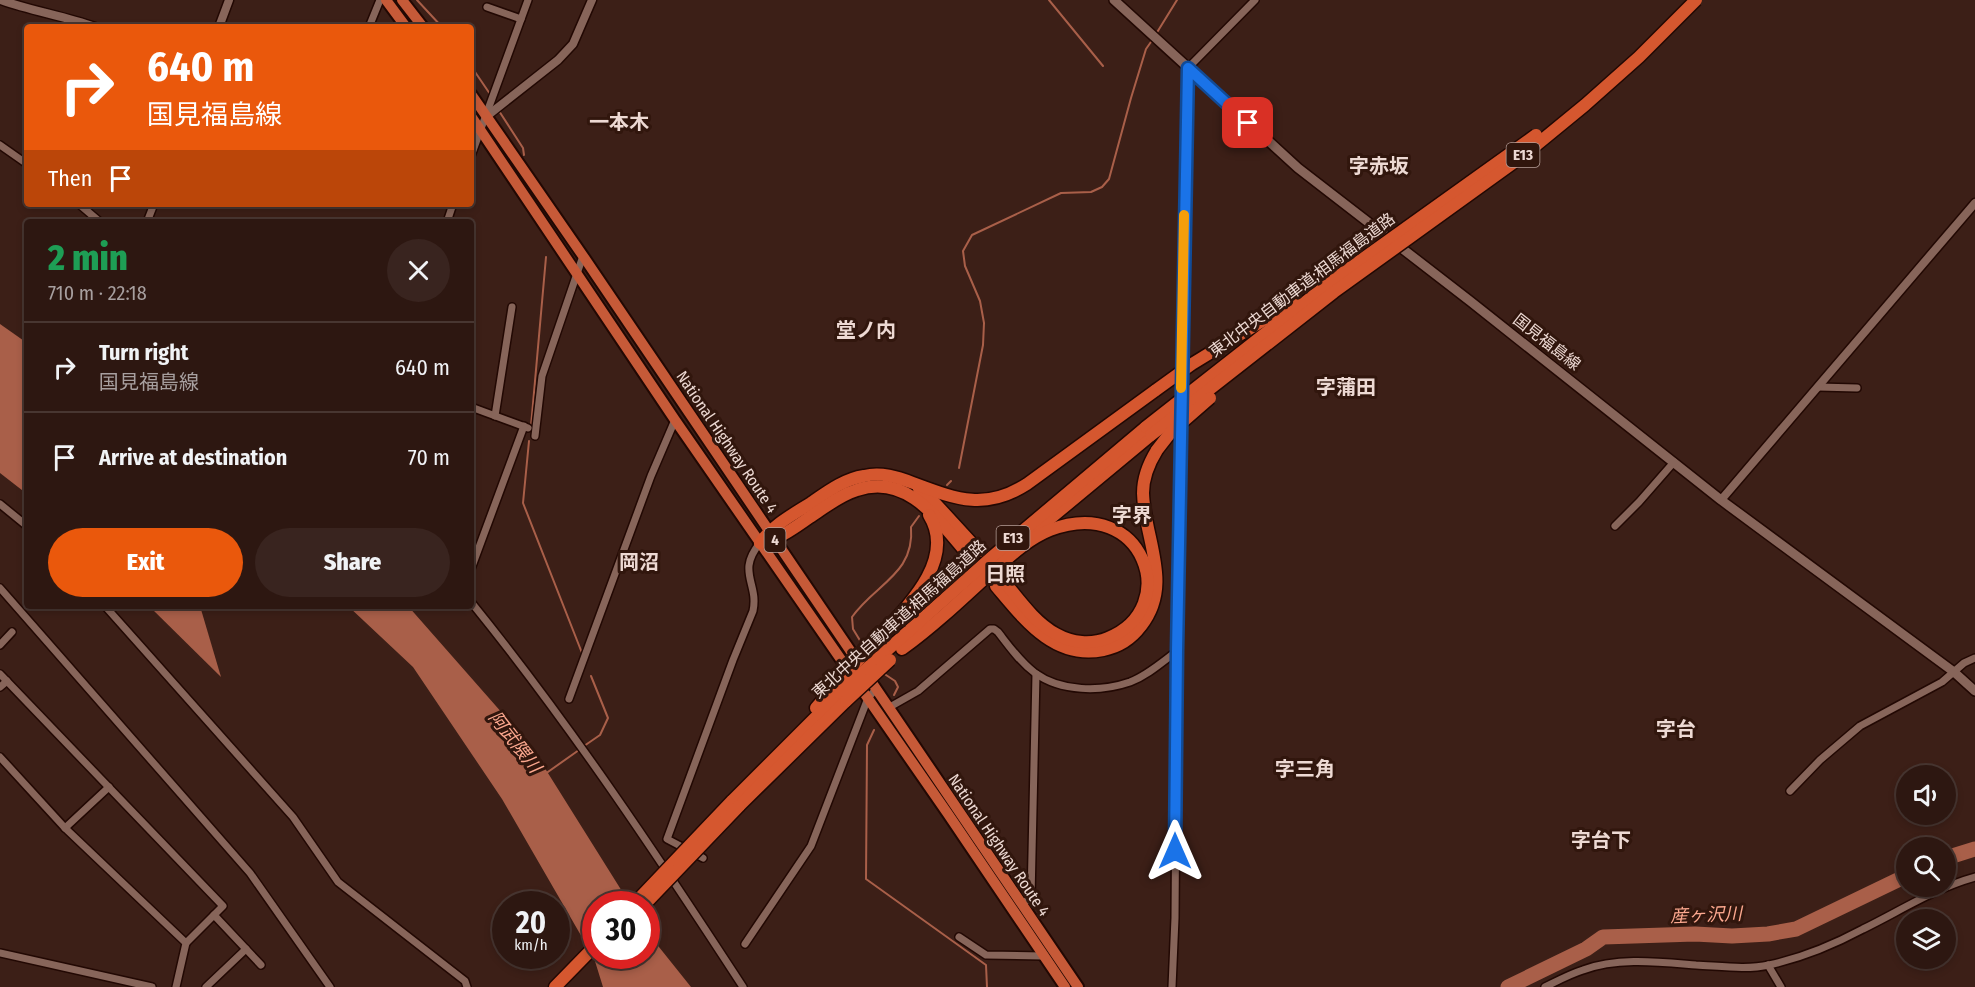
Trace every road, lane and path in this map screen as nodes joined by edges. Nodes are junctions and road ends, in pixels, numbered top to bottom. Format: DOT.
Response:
graph roads {
  1 [pos="1,0"];
  2 [pos="229,0"];
  3 [pos="380,0"];
  4 [pos="386,0"];
  5 [pos="402,0"];
  6 [pos="528,0"];
  7 [pos="592,0"];
  8 [pos="1114,0"];
  9 [pos="1254,0"];
  10 [pos="1686,0"];
  11 [pos="1696,0"];
  12 [pos="487,7"];
  13 [pos="521,19"];
  14 [pos="86,24"];
  15 [pos="220,24"];
  16 [pos="370,24"];
  17 [pos="404,24"];
  18 [pos="421,24"];
  19 [pos="1188,68"];
  20 [pos="474,98"];
  21 [pos="487,116"];
  22 [pos="474,120"];
  23 [pos="481,130"];
  24 [pos="0,145"];
  25 [pos="474,148"];
  26 [pos="24,162"];
  27 [pos="1975,203"];
  28 [pos="83,207"];
  29 [pos="97,219"];
  30 [pos="583,256"];
  31 [pos="578,273"];
  32 [pos="1335,278"];
  33 [pos="1334,292"];
  34 [pos="512,308"];
  35 [pos="1818,387"];
  36 [pos="1857,388"];
  37 [pos="474,408"];
  38 [pos="495,416"];
  39 [pos="675,420"];
  40 [pos="524,426"];
  41 [pos="1149,431"];
  42 [pos="1674,462"];
  43 [pos="911,482"];
  44 [pos="1721,500"];
  45 [pos="920,502"];
  46 [pos="0,504"];
  47 [pos="24,524"];
  48 [pos="1615,526"];
  49 [pos="772,535"];
  50 [pos="760,543"];
  51 [pos="474,561"];
  52 [pos="0,588"];
  53 [pos="474,606"];
  54 [pos="108,609"];
  55 [pos="12,632"];
  56 [pos="0,645"];
  57 [pos="902,649"];
  58 [pos="1177,651"];
  59 [pos="887,657"];
  60 [pos="1975,658"];
  61 [pos="1954,672"];
  62 [pos="0,674"];
  63 [pos="1036,674"];
  64 [pos="7,681"];
  65 [pos="0,687"];
  66 [pos="1975,691"];
  67 [pos="840,693"];
  68 [pos="872,693"];
  69 [pos="568,699"];
  70 [pos="888,708"];
  71 [pos="0,757"];
  72 [pos="109,787"];
  73 [pos="1790,791"];
  74 [pos="736,803"];
  75 [pos="65,828"];
  76 [pos="703,858"];
  77 [pos="1975,877"];
  78 [pos="647,891"];
  79 [pos="657,891"];
  80 [pos="1021,904"];
  81 [pos="214,915"];
  82 [pos="960,937"];
  83 [pos="186,943"];
  84 [pos="745,944"];
  85 [pos="246,949"];
  86 [pos="0,953"];
  87 [pos="1043,956"];
  88 [pos="582,959"];
  89 [pos="261,965"];
  90 [pos="1768,965"];
  91 [pos="584,969"];
  92 [pos="152,987"];
  93 [pos="176,987"];
  94 [pos="206,987"];
  95 [pos="330,987"];
  96 [pos="467,987"];
  97 [pos="555,987"];
  98 [pos="567,987"];
  99 [pos="743,987"];
  100 [pos="1065,987"];
  101 [pos="1078,987"];
  102 [pos="1172,987"];
  103 [pos="1545,987"];
  104 [pos="1781,987"];
  1 -- 14 [label="street"];
  2 -- 15 [label="street"];
  3 -- 16 [label="street"];
  4 -- 17 [label="highway"];
  5 -- 18 [label="highway"];
  6 -- 13 [label="street"];
  7 -- 21 [label="street"];
  8 -- 19 [label="main road, 国見福島線"];
  9 -- 19 [label="street"];
  10 -- 32 [label="highway, 東北中央自動車道;相馬福島道路 / E13, bridge"];
  11 -- 33 [label="highway, 東北中央自動車道;相馬福島道路 / E13, bridge"];
  12 -- 13 [label="street"];
  13 -- 21 [label="street"];
  19 -- 42 [label="main road, 国見福島線"];
  19 -- 58 [label="street"];
  20 -- 21 [label="highway, National Highway Route 4 / 4"];
  21 -- 23 [label="street"];
  21 -- 30 [label="highway, National Highway Route 4 / 4"];
  22 -- 23 [label="highway, National Highway Route 4 / 4"];
  23 -- 25 [label="street"];
  23 -- 31 [label="highway, National Highway Route 4 / 4"];
  24 -- 26 [label="street"];
  27 -- 35 [label="street"];
  28 -- 29 [label="street"];
  30 -- 31 [label="street"];
  30 -- 49 [label="highway, National Highway Route 4 / 4"];
  31 -- 39 [label="highway, National Highway Route 4 / 4"];
  31 -- 40 [label="street"];
  32 -- 41 [label="highway, 東北中央自動車道;相馬福島道路 / E13, bridge"];
  32 -- 43 [label="highway, bridge"];
  33 -- 41 [label="highway, 東北中央自動車道;相馬福島道路 / E13, bridge"];
  33 -- 57 [label="highway, bridge"];
  34 -- 38 [label="street"];
  35 -- 36 [label="street"];
  35 -- 44 [label="street"];
  37 -- 38 [label="street"];
  38 -- 40 [label="street"];
  39 -- 50 [label="highway, National Highway Route 4 / 4"];
  39 -- 69 [label="street"];
  40 -- 51 [label="street"];
  41 -- 57 [label="highway, 東北中央自動車道;相馬福島道路 / E13"];
  41 -- 59 [label="highway, 東北中央自動車道;相馬福島道路 / E13"];
  42 -- 44 [label="main road, 国見福島線"];
  42 -- 48 [label="street"];
  43 -- 45 [label="highway"];
  43 -- 49 [label="highway"];
  44 -- 61 [label="main road, 国見福島線"];
  45 -- 49 [label="highway"];
  45 -- 67 [label="highway, bridge"];
  46 -- 47 [label="street"];
  49 -- 50 [label="highway"];
  49 -- 68 [label="highway, National Highway Route 4 / 4"];
  50 -- 68 [label="highway, National Highway Route 4 / 4"];
  50 -- 76 [label="street"];
  52 -- 95 [label="street"];
  53 -- 99 [label="street"];
  54 -- 96 [label="street"];
  55 -- 56 [label="street"];
  57 -- 59 [label="highway, 東北中央自動車道;相馬福島道路 / E13"];
  58 -- 63 [label="street"];
  58 -- 102 [label="street"];
  59 -- 67 [label="highway, 東北中央自動車道;相馬福島道路 / E13, bridge"];
  60 -- 61 [label="street"];
  61 -- 66 [label="main road, 国見福島線"];
  61 -- 73 [label="street"];
  62 -- 64 [label="street"];
  63 -- 70 [label="street"];
  63 -- 80 [label="street"];
  64 -- 65 [label="street"];
  64 -- 72 [label="street"];
  67 -- 74 [label="highway, 東北中央自動車道;相馬福島道路 / E13"];
  67 -- 74 [label="highway, 東北中央自動車道;相馬福島道路 / E13"];
  68 -- 70 [label="highway, National Highway Route 4 / 4"];
  68 -- 84 [label="street"];
  68 -- 87 [label="highway, National Highway Route 4 / 4"];
  70 -- 80 [label="highway, National Highway Route 4 / 4"];
  71 -- 75 [label="street"];
  72 -- 75 [label="street"];
  72 -- 81 [label="street"];
  74 -- 78 [label="highway, 東北中央自動車道;相馬福島道路 / E13, bridge"];
  74 -- 79 [label="highway, 東北中央自動車道;相馬福島道路 / E13, bridge"];
  75 -- 83 [label="street"];
  77 -- 90 [label="street"];
  80 -- 101 [label="highway, National Highway Route 4 / 4"];
  81 -- 83 [label="street"];
  81 -- 85 [label="street"];
  82 -- 87 [label="street"];
  83 -- 93 [label="street"];
  85 -- 89 [label="street"];
  85 -- 94 [label="street"];
  86 -- 92 [label="street"];
  87 -- 100 [label="highway, National Highway Route 4 / 4"];
  88 -- 97 [label="highway"];
  90 -- 103 [label="street"];
  90 -- 104 [label="street"];
  91 -- 98 [label="highway"];
}
